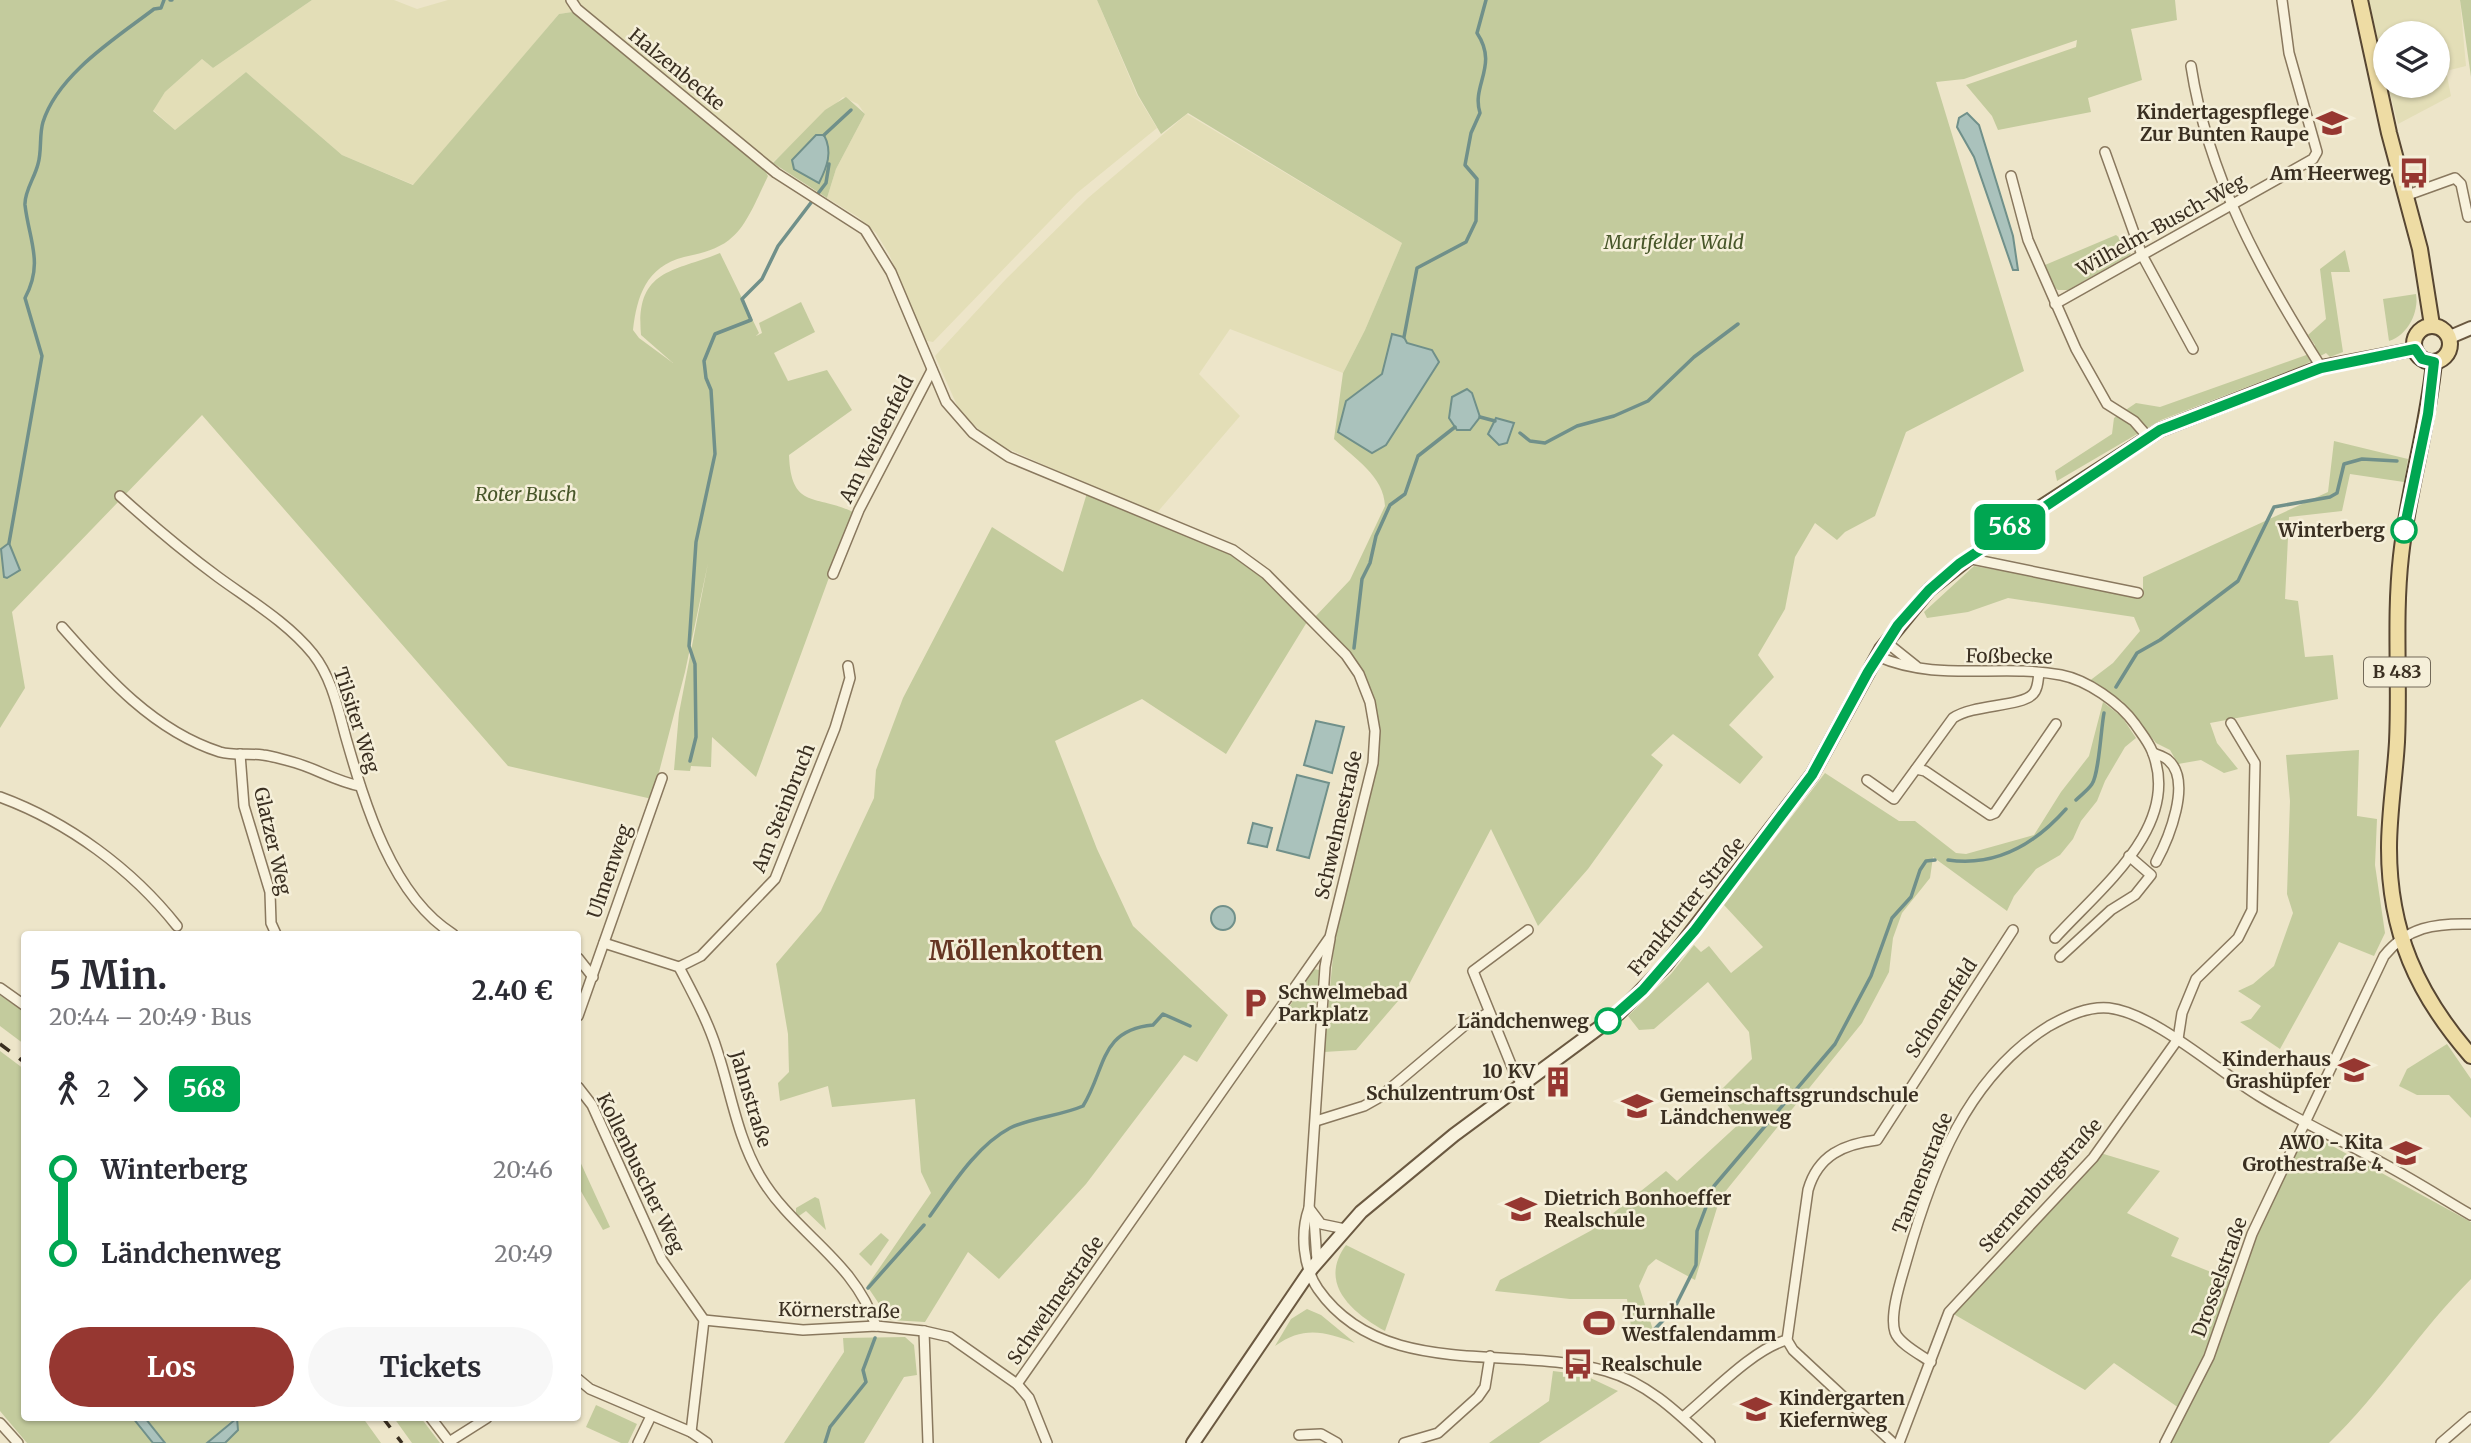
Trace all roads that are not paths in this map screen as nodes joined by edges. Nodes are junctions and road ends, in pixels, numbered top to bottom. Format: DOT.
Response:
graph roads {
  1 [pos="571,0"];
  2 [pos="2282,0"];
  3 [pos="2360,0"];
  4 [pos="2191,66"];
  5 [pos="2105,152"];
  6 [pos="2011,176"];
  7 [pos="814,197"];
  8 [pos="2405,197"];
  9 [pos="2232,206"];
  10 [pos="2468,217"];
  11 [pos="2142,255"];
  12 [pos="2055,304"];
  13 [pos="2432,325"];
  14 [pos="2471,328"];
  15 [pos="2450,337"];
  16 [pos="2193,349"];
  17 [pos="2415,349"];
  18 [pos="2434,362"];
  19 [pos="2321,368"];
  20 [pos="932,370"];
  21 [pos="2148,437"];
  22 [pos="120,496"];
  23 [pos="1967,558"];
  24 [pos="833,574"];
  25 [pos="2138,593"];
  26 [pos="62,627"];
  27 [pos="1886,642"];
  28 [pos="1877,656"];
  29 [pos="848,666"];
  30 [pos="1916,666"];
  31 [pos="2039,673"];
  32 [pos="2231,723"];
  33 [pos="2056,724"];
  34 [pos="2153,752"];
  35 [pos="240,754"];
  36 [pos="1916,769"];
  37 [pos="662,778"];
  38 [pos="1867,780"];
  39 [pos="360,786"];
  40 [pos="0,797"];
  41 [pos="2129,856"];
  42 [pos="2155,862"];
  43 [pos="2471,924"];
  44 [pos="177,926"];
  45 [pos="1528,930"];
  46 [pos="2013,930"];
  47 [pos="275,931"];
  48 [pos="449,931"];
  49 [pos="1331,937"];
  50 [pos="2401,937"];
  51 [pos="2055,938"];
  52 [pos="604,943"];
  53 [pos="2060,957"];
  54 [pos="581,962"];
  55 [pos="679,968"];
  56 [pos="593,977"];
  57 [pos="0,988"];
  58 [pos="21,1003"];
  59 [pos="581,1008"];
  60 [pos="1488,1013"];
  61 [pos="2178,1039"];
  62 [pos="2471,1056"];
  63 [pos="1523,1085"];
  64 [pos="581,1091"];
  65 [pos="1317,1121"];
  66 [pos="2303,1121"];
  67 [pos="1308,1208"];
  68 [pos="2471,1215"];
  69 [pos="1314,1218"];
  70 [pos="1345,1229"];
  71 [pos="1305,1240"];
  72 [pos="1323,1247"];
  73 [pos="1307,1275"];
  74 [pos="704,1320"];
  75 [pos="876,1326"];
  76 [pos="924,1331"];
  77 [pos="1787,1340"];
  78 [pos="1490,1356"];
  79 [pos="1931,1362"];
  80 [pos="581,1382"];
  81 [pos="1017,1384"];
  82 [pos="651,1416"];
  83 [pos="2471,1417"];
  84 [pos="1683,1418"];
  85 [pos="433,1421"];
  86 [pos="483,1421"];
  87 [pos="0,1423"];
  88 [pos="691,1432"];
  89 [pos="1299,1435"];
  90 [pos="18,1443"];
  91 [pos="450,1443"];
  92 [pos="638,1443"];
  93 [pos="707,1443"];
  94 [pos="928,1443"];
  95 [pos="1047,1443"];
  96 [pos="1193,1443"];
  97 [pos="1337,1443"];
  98 [pos="1404,1443"];
  99 [pos="1710,1443"];
  100 [pos="1894,1443"];
  101 [pos="1899,1443"];
  102 [pos="2165,1443"];
  103 [pos="2441,1443"];
  1 -- 7 [label="street, Halzenbecke"];
  2 -- 9 [label="street, Wilhelm-Busch-Weg"];
  3 -- 8 [label="main road"];
  4 -- 9 [label="street"];
  5 -- 11 [label="street"];
  6 -- 12 [label="street"];
  7 -- 20 [label="street, Am Weißenfeld"];
  8 -- 10 [label="street"];
  8 -- 13 [label="main road"];
  9 -- 11 [label="street, Wilhelm-Busch-Weg"];
  9 -- 19 [label="street"];
  11 -- 12 [label="street, Wilhelm-Busch-Weg"];
  11 -- 16 [label="street"];
  12 -- 21 [label="street"];
  13 -- 15 [label="main road"];
  13 -- 17 [label="main road"];
  14 -- 15 [label="main road"];
  15 -- 18 [label="main road, B 483"];
  17 -- 18 [label="main road"];
  17 -- 19 [label="main road, Frankfurter Straße"];
  18 -- 50 [label="main road, B 483"];
  19 -- 21 [label="main road, Frankfurter Straße"];
  20 -- 24 [label="street, Am Weißenfeld"];
  20 -- 49 [label="street, Schwelmestraße"];
  21 -- 23 [label="main road, Frankfurter Straße"];
  22 -- 39 [label="street, Tilsiter Weg"];
  23 -- 25 [label="street"];
  23 -- 27 [label="main road, Frankfurter Straße"];
  26 -- 35 [label="street"];
  27 -- 28 [label="main road, Frankfurter Straße"];
  27 -- 30 [label="street, Foßbecke"];
  28 -- 30 [label="street, Foßbecke"];
  28 -- 63 [label="main road, Frankfurter Straße"];
  29 -- 55 [label="street, Am Steinbruch"];
  30 -- 31 [label="street, Foßbecke"];
  31 -- 34 [label="street, Foßbecke"];
  31 -- 36 [label="street"];
  32 -- 61 [label="street, Sternenburgstraße"];
  33 -- 36 [label="street"];
  34 -- 41 [label="street, Foßbecke"];
  34 -- 42 [label="street, Foßbecke"];
  35 -- 39 [label="street"];
  35 -- 47 [label="street, Glatzer Weg"];
  36 -- 38 [label="street"];
  37 -- 52 [label="street, Ulmenweg"];
  39 -- 48 [label="street, Tilsiter Weg"];
  40 -- 44 [label="street"];
  41 -- 51 [label="street, Foßbecke"];
  41 -- 53 [label="street"];
  43 -- 50 [label="street"];
  45 -- 60 [label="street"];
  46 -- 77 [label="street, Schonenfeld"];
  49 -- 65 [label="street"];
  49 -- 81 [label="street, Schwelmestraße"];
  50 -- 62 [label="main road, B 483"];
  50 -- 66 [label="street, Drosselstraße"];
  52 -- 55 [label="street"];
  52 -- 56 [label="street, Ulmenweg"];
  54 -- 56 [label="street"];
  55 -- 75 [label="street, Jahnstraße"];
  56 -- 59 [label="street, Ulmenweg"];
  57 -- 58 [label="street"];
  60 -- 63 [label="street"];
  60 -- 65 [label="street"];
  61 -- 66 [label="street, Tannenstraße"];
  61 -- 79 [label="street, Sternenburgstraße"];
  61 -- 79 [label="street, Tannenstraße"];
  63 -- 70 [label="main road, Frankfurter Straße"];
  64 -- 74 [label="street, Kollenbuscher Weg"];
  65 -- 67 [label="street"];
  66 -- 68 [label="street, Tannenstraße"];
  66 -- 102 [label="street, Drosselstraße"];
  67 -- 69 [label="street"];
  67 -- 71 [label="street"];
  69 -- 70 [label="street"];
  69 -- 72 [label="street"];
  70 -- 72 [label="main road, Frankfurter Straße"];
  71 -- 72 [label="street"];
  71 -- 73 [label="street"];
  72 -- 73 [label="main road, Frankfurter Straße"];
  73 -- 78 [label="street"];
  73 -- 96 [label="main road, Frankfurter Straße"];
  74 -- 75 [label="street, Körnerstraße"];
  74 -- 88 [label="street"];
  75 -- 76 [label="street, Körnerstraße"];
  76 -- 81 [label="street, Körnerstraße"];
  76 -- 94 [label="street"];
  77 -- 84 [label="street"];
  77 -- 100 [label="street"];
  78 -- 84 [label="street"];
  78 -- 98 [label="street"];
  79 -- 101 [label="street, Sternenburgstraße"];
  80 -- 82 [label="street"];
  81 -- 95 [label="street, Körnerstraße"];
  82 -- 88 [label="street"];
  82 -- 92 [label="street"];
  83 -- 103 [label="street"];
  84 -- 99 [label="street"];
  85 -- 91 [label="street"];
  86 -- 91 [label="street"];
  87 -- 90 [label="street"];
  88 -- 93 [label="street"];
  89 -- 97 [label="street"];
}
